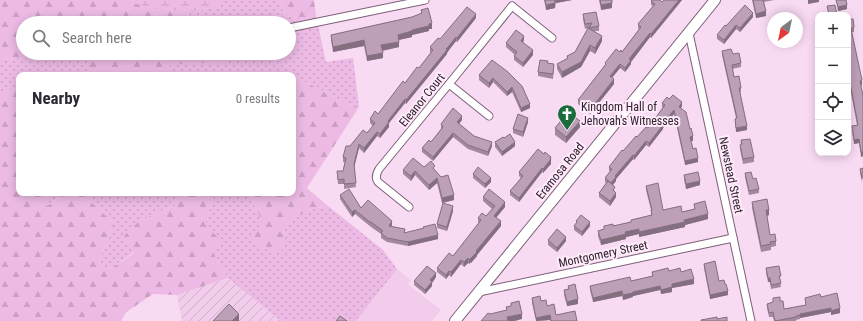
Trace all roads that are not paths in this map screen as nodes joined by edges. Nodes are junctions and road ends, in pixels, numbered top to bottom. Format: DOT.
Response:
graph roads {
  1 [pos="425,0"];
  2 [pos="715,0"];
  3 [pos="511,3"];
  4 [pos="296,27"];
  5 [pos="689,32"];
  6 [pos="552,38"];
  7 [pos="449,84"];
  8 [pos="489,116"];
  9 [pos="409,207"];
  10 [pos="733,238"];
  11 [pos="478,292"];
  12 [pos="455,321"];
  13 [pos="751,321"];
  1 -- 4 [label="street"];
  2 -- 5 [label="main road, Eramosa Road"];
  3 -- 6 [label="street"];
  3 -- 7 [label="street, Eleanor Court"];
  5 -- 10 [label="street, Newstead Street"];
  5 -- 11 [label="main road, Eramosa Road"];
  7 -- 8 [label="street"];
  7 -- 9 [label="street, Eleanor Court"];
  10 -- 11 [label="street, Montgomery Street"];
  10 -- 13 [label="street, Newstead Street"];
  11 -- 12 [label="main road, Eramosa Road"];
}
